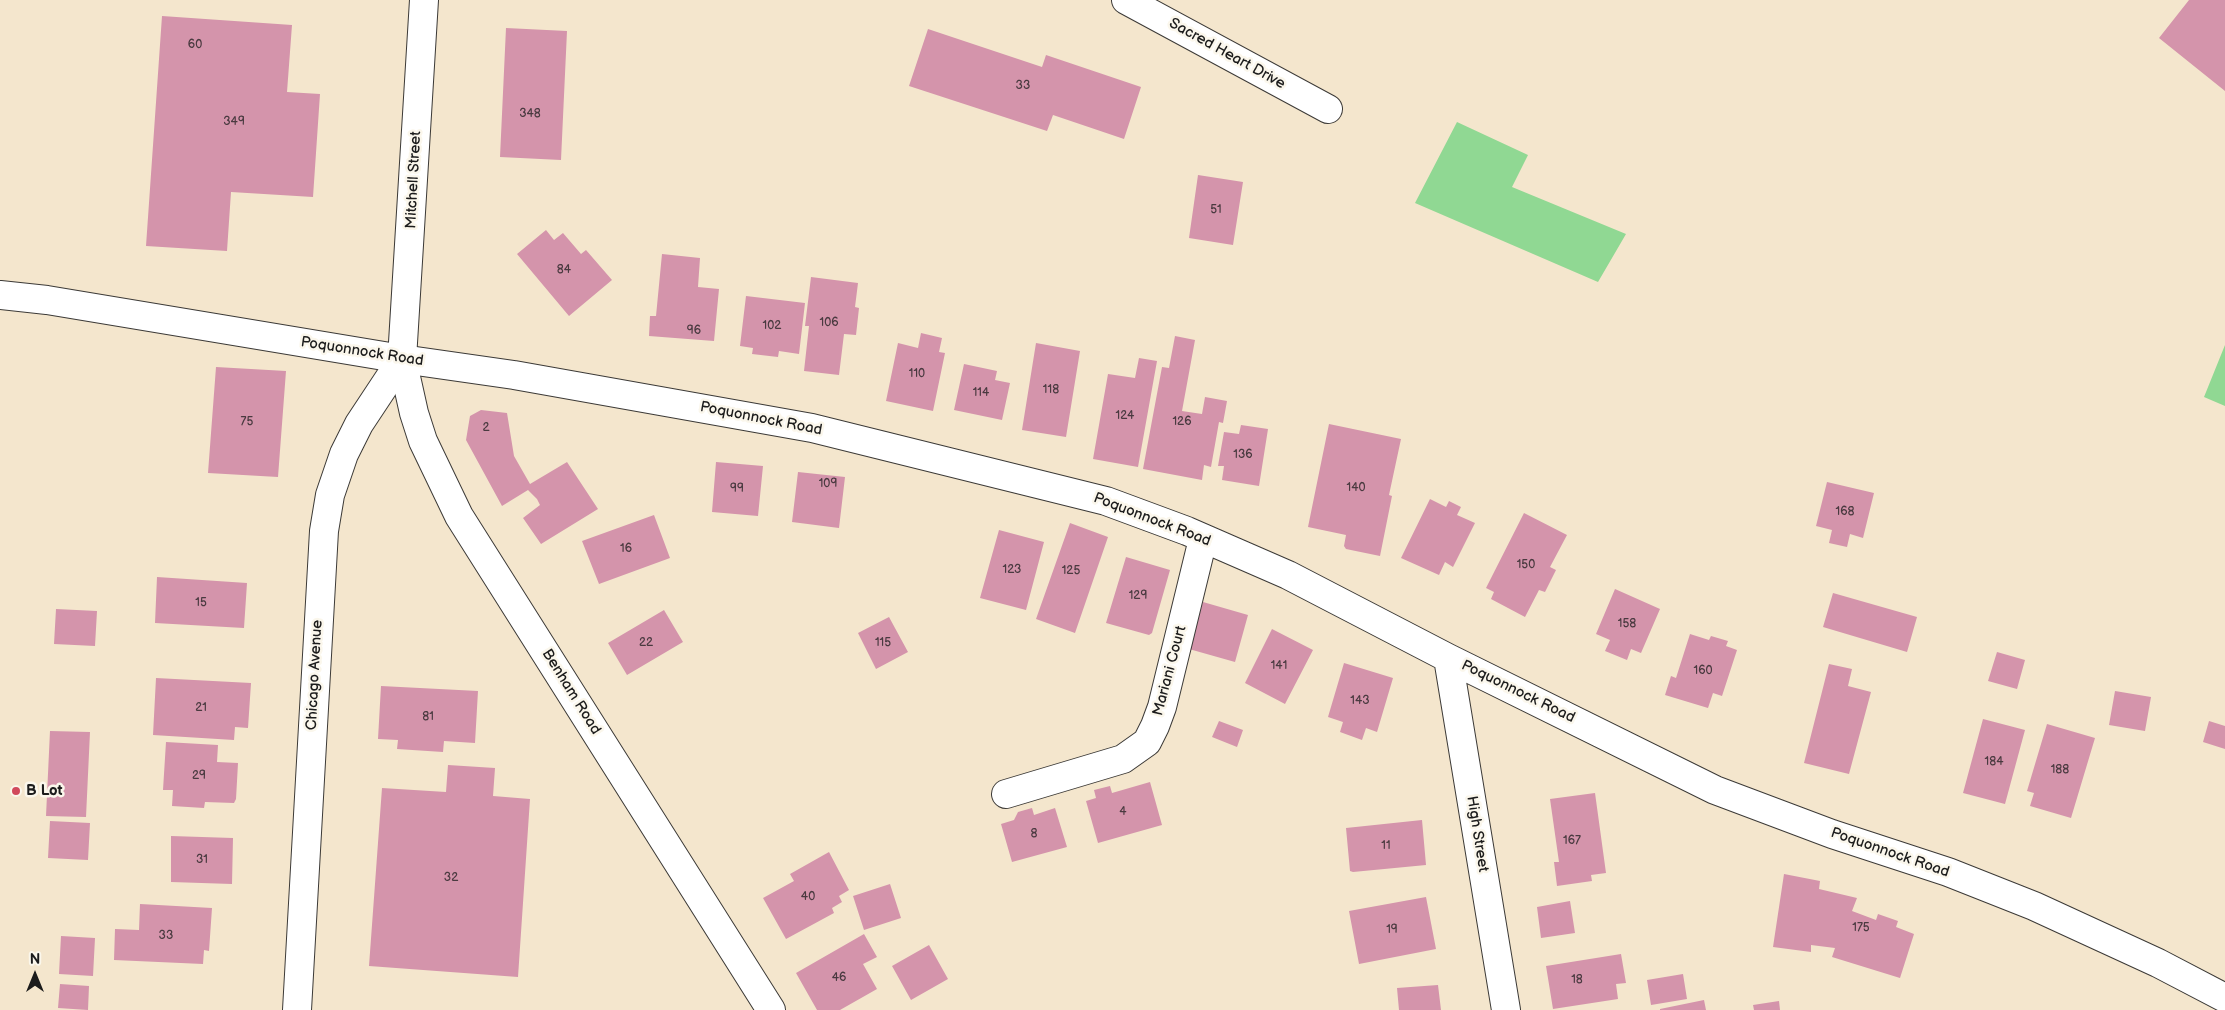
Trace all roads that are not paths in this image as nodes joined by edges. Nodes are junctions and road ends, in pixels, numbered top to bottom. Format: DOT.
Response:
graph roads {
  1 [pos="424,0"];
  2 [pos="1126,0"];
  3 [pos="1328,109"];
  4 [pos="0,295"];
  5 [pos="402,359"];
  6 [pos="1204,539"];
  7 [pos="1448,658"];
  8 [pos="1006,794"];
  9 [pos="2225,998"];
  10 [pos="297,1010"];
  11 [pos="771,1010"];
  12 [pos="1506,1010"];
  1 -- 5 [label="street, Mitchell Street"];
  2 -- 3 [label="street, Sacred Heart Drive"];
  4 -- 5 [label="street, Poquonnock Road"];
  5 -- 6 [label="street, Poquonnock Road"];
  5 -- 10 [label="street, Chicago Avenue"];
  5 -- 11 [label="street, Benham Road"];
  6 -- 7 [label="street, Poquonnock Road"];
  6 -- 8 [label="street, Mariani Court"];
  7 -- 9 [label="street, Poquonnock Road"];
  7 -- 12 [label="street, High Street"];
}
